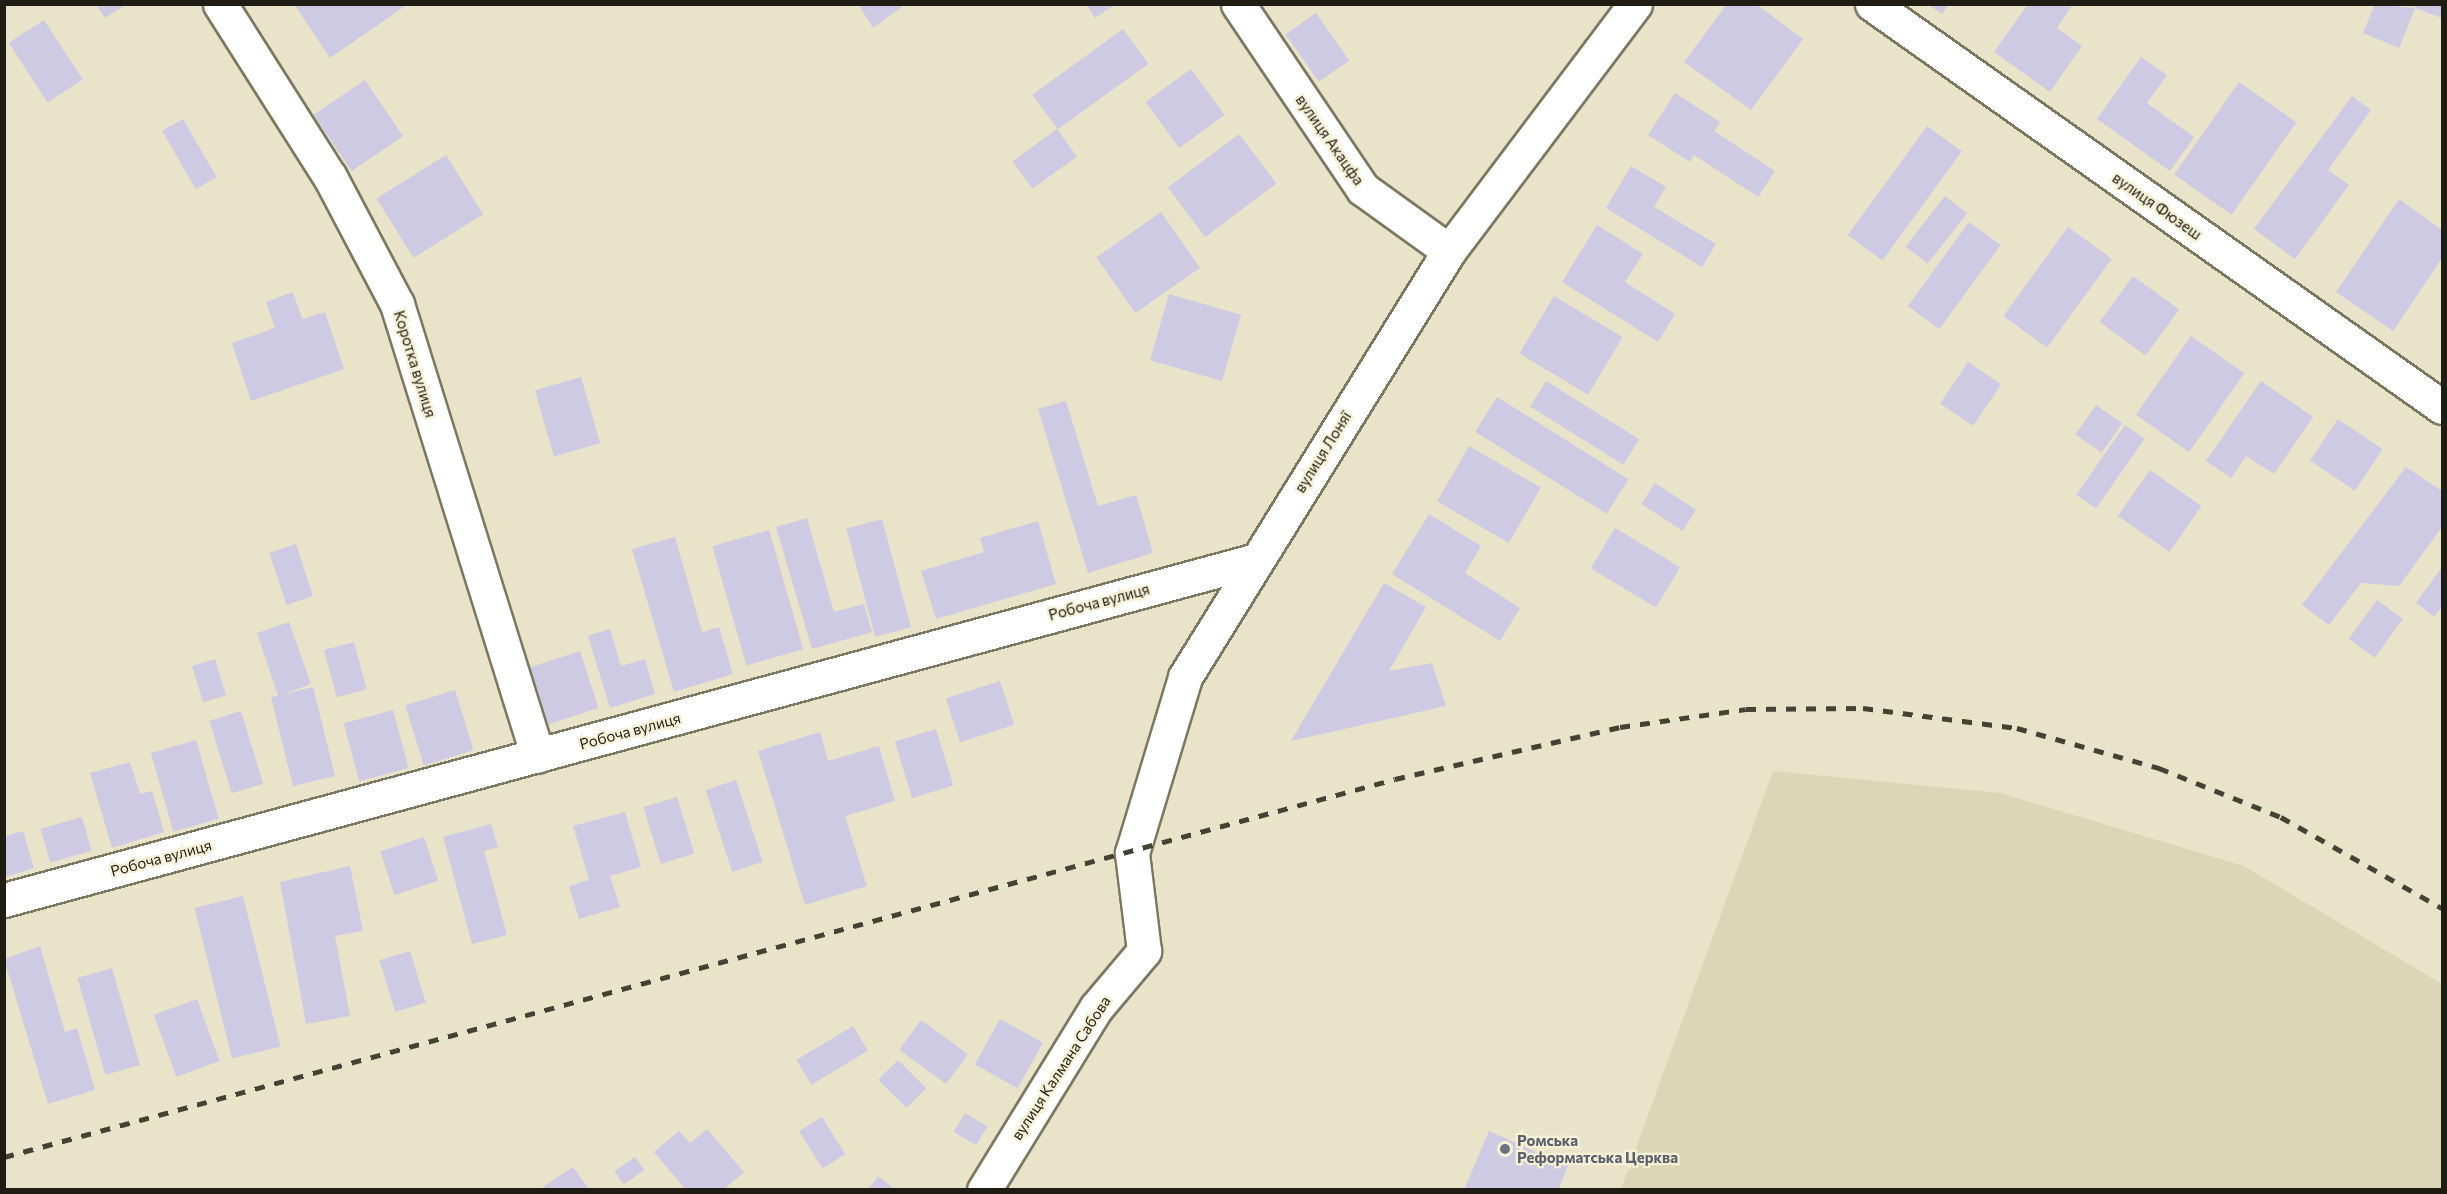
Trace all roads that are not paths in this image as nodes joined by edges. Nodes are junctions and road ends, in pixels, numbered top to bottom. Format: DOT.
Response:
graph roads {
  1 [pos="220,4"];
  2 [pos="1238,4"];
  3 [pos="1635,4"];
  4 [pos="1872,4"];
  5 [pos="1449,251"];
  6 [pos="2442,407"];
  7 [pos="1256,560"];
  8 [pos="538,756"];
  9 [pos="4,900"];
  10 [pos="1144,951"];
  11 [pos="984,1190"];
  1 -- 8 [label="street, Коротка вулиця"];
  2 -- 5 [label="street, вулиця Акацфа"];
  3 -- 5 [label="street, вулиця Лоняї"];
  4 -- 6 [label="street, вулиця Фюзеш"];
  5 -- 7 [label="street, вулиця Лоняї"];
  7 -- 8 [label="street, Робоча вулиця"];
  7 -- 10 [label="street, вулиця Лоняї"];
  8 -- 9 [label="street, Робоча вулиця"];
  10 -- 11 [label="street, вулиця Калмана Сабова"];
}
